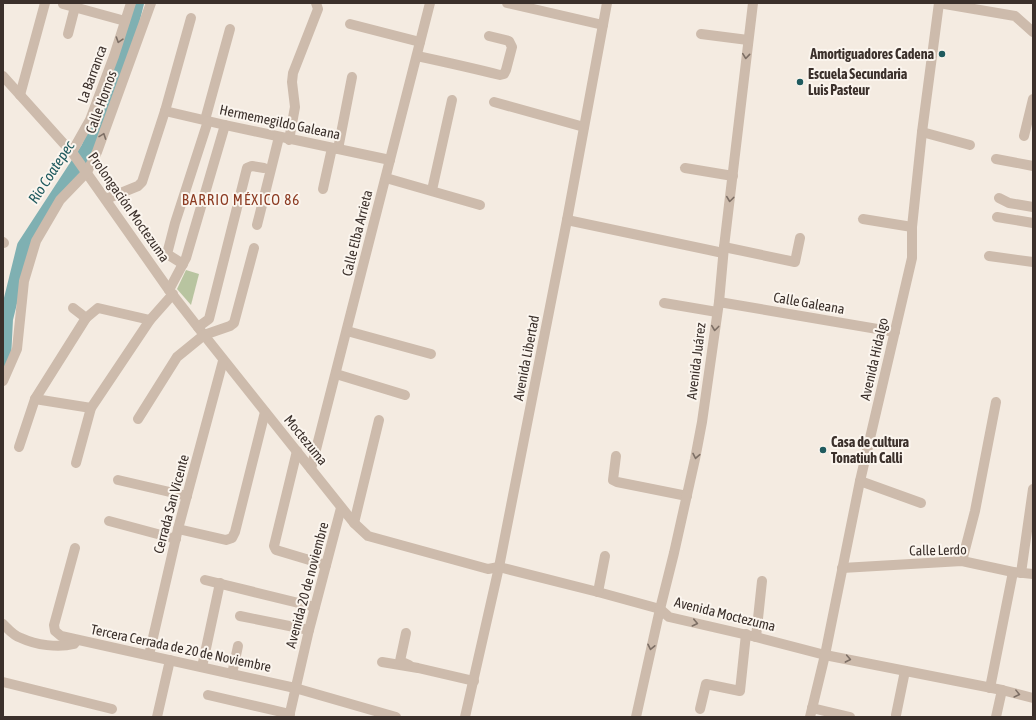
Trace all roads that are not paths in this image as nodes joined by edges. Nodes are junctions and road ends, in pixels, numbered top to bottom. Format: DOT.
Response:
graph roads {
  1 [pos="45,3"];
  2 [pos="131,3"];
  3 [pos="151,3"];
  4 [pos="316,3"];
  5 [pos="430,3"];
  6 [pos="507,3"];
  7 [pos="607,3"];
  8 [pos="753,3"];
  9 [pos="939,3"];
  10 [pos="63,4"];
  11 [pos="75,7"];
  12 [pos="191,18"];
  13 [pos="125,21"];
  14 [pos="350,24"];
  15 [pos="603,25"];
  16 [pos="230,30"];
  17 [pos="1033,32"];
  18 [pos="68,34"];
  19 [pos="701,34"];
  20 [pos="489,36"];
  21 [pos="748,40"];
  22 [pos="420,42"];
  23 [pos="417,56"];
  24 [pos="3,76"];
  25 [pos="352,77"];
  26 [pos="20,95"];
  27 [pos="1033,99"];
  28 [pos="452,100"];
  29 [pos="494,102"];
  30 [pos="165,111"];
  31 [pos="206,121"];
  32 [pos="225,125"];
  33 [pos="584,127"];
  34 [pos="922,132"];
  35 [pos="1024,136"];
  36 [pos="279,137"];
  37 [pos="289,140"];
  38 [pos="970,146"];
  39 [pos="335,148"];
  40 [pos="73,153"];
  41 [pos="996,159"];
  42 [pos="390,160"];
  43 [pos="1033,166"];
  44 [pos="264,168"];
  45 [pos="685,168"];
  46 [pos="86,170"];
  47 [pos="733,176"];
  48 [pos="386,178"];
  49 [pos="323,189"];
  50 [pos="432,190"];
  51 [pos="999,198"];
  52 [pos="106,199"];
  53 [pos="480,204"];
  54 [pos="1033,207"];
  55 [pos="997,217"];
  56 [pos="567,220"];
  57 [pos="863,220"];
  58 [pos="1033,223"];
  59 [pos="258,225"];
  60 [pos="912,227"];
  61 [pos="800,238"];
  62 [pos="254,248"];
  63 [pos="724,250"];
  64 [pos="989,256"];
  65 [pos="1033,262"];
  66 [pos="183,264"];
  67 [pos="171,292"];
  68 [pos="664,303"];
  69 [pos="718,307"];
  70 [pos="73,308"];
  71 [pos="86,318"];
  72 [pos="150,320"];
  73 [pos="201,331"];
  74 [pos="347,331"];
  75 [pos="895,332"];
  76 [pos="431,354"];
  77 [pos="224,361"];
  78 [pos="336,374"];
  79 [pos="3,381"];
  80 [pos="405,395"];
  81 [pos="35,399"];
  82 [pos="996,402"];
  83 [pos="91,408"];
  84 [pos="265,412"];
  85 [pos="138,419"];
  86 [pos="379,420"];
  87 [pos="19,447"];
  88 [pos="297,451"];
  89 [pos="616,456"];
  90 [pos="76,463"];
  91 [pos="311,470"];
  92 [pos="118,480"];
  93 [pos="860,481"];
  94 [pos="1033,489"];
  95 [pos="187,496"];
  96 [pos="687,496"];
  97 [pos="921,503"];
  98 [pos="341,508"];
  99 [pos="109,522"];
  100 [pos="354,523"];
  101 [pos="177,534"];
  102 [pos="368,536"];
  103 [pos="75,548"];
  104 [pos="605,556"];
  105 [pos="962,561"];
  106 [pos="326,564"];
  107 [pos="499,567"];
  108 [pos="842,568"];
  109 [pos="1017,572"];
  110 [pos="1033,574"];
  111 [pos="205,580"];
  112 [pos="762,581"];
  113 [pos="220,583"];
  114 [pos="598,592"];
  115 [pos="315,607"];
  116 [pos="660,609"];
  117 [pos="240,616"];
  118 [pos="3,624"];
  119 [pos="309,630"];
  120 [pos="406,633"];
  121 [pos="746,634"];
  122 [pos="756,637"];
  123 [pos="77,640"];
  124 [pos="238,646"];
  125 [pos="149,655"];
  126 [pos="825,655"];
  127 [pos="170,660"];
  128 [pos="382,662"];
  129 [pos="202,667"];
  130 [pos="418,668"];
  131 [pos="905,671"];
  132 [pos="232,674"];
  133 [pos="474,681"];
  134 [pos="3,682"];
  135 [pos="295,688"];
  136 [pos="990,688"];
  137 [pos="1002,690"];
  138 [pos="208,695"];
  139 [pos="1033,698"];
  140 [pos="112,709"];
  141 [pos="700,709"];
  142 [pos="811,712"];
  143 [pos="289,716"];
  144 [pos="896,716"];
  145 [pos="157,717"];
  146 [pos="396,717"];
  147 [pos="466,717"];
  148 [pos="636,717"];
  149 [pos="850,717"];
  150 [pos="996,717"];
  1 -- 26 [label="street"];
  2 -- 13 [label="street, La Barranca"];
  46 -- 3 [label="street, Calle Hornos, one-way"];
  4 -- 37 [label="street"];
  5 -- 22 [label="street, Calle Elba Arrieta"];
  6 -- 15 [label="street"];
  7 -- 15 [label="street, Avenida Libertad"];
  8 -- 21 [label="street, Avenida Juárez"];
  9 -- 17 [label="street"];
  9 -- 34 [label="street, Avenida Hidalgo"];
  10 -- 11 [label="street"];
  11 -- 13 [label="street"];
  11 -- 18 [label="street"];
  12 -- 30 [label="street"];
  13 -- 40 [label="street, La Barranca, one-way"];
  14 -- 22 [label="street"];
  15 -- 33 [label="street, Avenida Libertad"];
  16 -- 31 [label="street"];
  19 -- 21 [label="street"];
  20 -- 23 [label="street"];
  21 -- 47 [label="street, Avenida Juárez, one-way"];
  22 -- 23 [label="street, Calle Elba Arrieta"];
  23 -- 42 [label="street, Calle Elba Arrieta"];
  24 -- 26 [label="street, Prolongación Moctezuma"];
  25 -- 39 [label="street"];
  26 -- 40 [label="street, Prolongación Moctezuma"];
  27 -- 35 [label="street"];
  28 -- 50 [label="street"];
  29 -- 33 [label="street"];
  30 -- 31 [label="street, Hermemegildo Galeana"];
  30 -- 52 [label="street"];
  31 -- 32 [label="street, Hermemegildo Galeana"];
  31 -- 66 [label="street"];
  32 -- 36 [label="street, Hermemegildo Galeana"];
  32 -- 66 [label="street"];
  33 -- 56 [label="street, Avenida Libertad"];
  34 -- 38 [label="street"];
  34 -- 60 [label="street, Avenida Hidalgo"];
  36 -- 37 [label="street, Hermemegildo Galeana"];
  36 -- 59 [label="street"];
  37 -- 39 [label="street, Hermemegildo Galeana"];
  39 -- 42 [label="street, Hermemegildo Galeana"];
  39 -- 49 [label="street"];
  40 -- 46 [label="street, Prolongación Moctezuma"];
  41 -- 43 [label="street"];
  42 -- 48 [label="street, Calle Elba Arrieta"];
  44 -- 73 [label="street"];
  45 -- 47 [label="street"];
  46 -- 52 [label="street, Prolongación Moctezuma"];
  46 -- 79 [label="street, Calle Hornos"];
  47 -- 63 [label="street, Avenida Juárez, one-way"];
  48 -- 50 [label="street"];
  48 -- 74 [label="street, Calle Elba Arrieta"];
  50 -- 53 [label="street"];
  51 -- 54 [label="street"];
  52 -- 67 [label="street, Prolongación Moctezuma"];
  55 -- 58 [label="street"];
  56 -- 63 [label="street"];
  56 -- 107 [label="street, Avenida Libertad"];
  57 -- 60 [label="street"];
  60 -- 75 [label="street, Avenida Hidalgo"];
  61 -- 63 [label="street"];
  62 -- 73 [label="street"];
  63 -- 69 [label="street, Avenida Juárez"];
  64 -- 65 [label="street"];
  66 -- 67 [label="street"];
  67 -- 72 [label="street"];
  67 -- 73 [label="street, Prolongación Moctezuma"];
  68 -- 69 [label="street, Calle Galeana"];
  69 -- 75 [label="street, Calle Galeana"];
  69 -- 96 [label="street, Avenida Juárez, one-way"];
  70 -- 71 [label="street"];
  71 -- 72 [label="street"];
  71 -- 81 [label="street"];
  72 -- 83 [label="street"];
  73 -- 77 [label="street, Prolongación Moctezuma"];
  73 -- 85 [label="street"];
  74 -- 76 [label="street"];
  74 -- 78 [label="street, Calle Elba Arrieta"];
  75 -- 93 [label="street, Avenida Hidalgo"];
  77 -- 84 [label="street, Moctezuma"];
  77 -- 95 [label="street, Cerrada San Vicente"];
  78 -- 80 [label="street"];
  78 -- 91 [label="street, Calle Elba Arrieta"];
  81 -- 83 [label="street"];
  81 -- 87 [label="street"];
  82 -- 105 [label="street"];
  83 -- 90 [label="street"];
  84 -- 88 [label="street, Moctezuma"];
  84 -- 101 [label="street"];
  86 -- 100 [label="street"];
  88 -- 91 [label="street, Moctezuma"];
  88 -- 106 [label="street"];
  89 -- 96 [label="street"];
  91 -- 98 [label="street, Moctezuma"];
  92 -- 95 [label="street"];
  93 -- 97 [label="street"];
  93 -- 108 [label="street, Avenida Hidalgo"];
  94 -- 109 [label="street"];
  95 -- 101 [label="street, Cerrada San Vicente"];
  96 -- 116 [label="street, Avenida Juárez"];
  98 -- 100 [label="street, Moctezuma"];
  98 -- 106 [label="street, Avenida 20 de noviembre"];
  99 -- 101 [label="street"];
  100 -- 102 [label="street, Moctezuma"];
  101 -- 125 [label="street, Cerrada San Vicente"];
  102 -- 107 [label="street, Avenida Moctezuma"];
  103 -- 123 [label="street, Tercera Cerrada de 20 de Noviembre"];
  104 -- 114 [label="street"];
  105 -- 108 [label="street, Calle Lerdo"];
  105 -- 109 [label="street, Calle Lerdo"];
  106 -- 115 [label="street, Avenida 20 de noviembre"];
  107 -- 114 [label="street, Avenida Moctezuma"];
  107 -- 133 [label="street, Avenida Libertad"];
  108 -- 126 [label="street, Avenida Hidalgo"];
  109 -- 110 [label="street, Calle Lerdo"];
  109 -- 136 [label="street"];
  111 -- 113 [label="street"];
  112 -- 122 [label="street"];
  113 -- 115 [label="street"];
  113 -- 129 [label="street"];
  114 -- 116 [label="street, Avenida Moctezuma"];
  115 -- 119 [label="street, Avenida 20 de noviembre"];
  116 -- 121 [label="street, Avenida Moctezuma, one-way"];
  116 -- 148 [label="street, Avenida Juárez, one-way"];
  117 -- 119 [label="street"];
  118 -- 123 [label="street"];
  119 -- 135 [label="street, Avenida 20 de noviembre"];
  120 -- 130 [label="street"];
  121 -- 122 [label="street, Avenida Moctezuma"];
  121 -- 141 [label="street"];
  122 -- 126 [label="street, Avenida Moctezuma"];
  123 -- 125 [label="street, Tercera Cerrada de 20 de Noviembre"];
  124 -- 132 [label="street"];
  125 -- 127 [label="street, Tercera Cerrada de 20 de Noviembre"];
  126 -- 131 [label="street, Avenida Moctezuma, one-way"];
  126 -- 142 [label="street, Avenida Hidalgo"];
  127 -- 129 [label="street, Tercera Cerrada de 20 de Noviembre"];
  127 -- 145 [label="street"];
  128 -- 130 [label="street"];
  129 -- 132 [label="street, Tercera Cerrada de 20 de Noviembre"];
  130 -- 133 [label="street"];
  131 -- 136 [label="street, Avenida Moctezuma"];
  131 -- 144 [label="street"];
  132 -- 135 [label="street, Tercera Cerrada de 20 de Noviembre"];
  133 -- 147 [label="street, Avenida Libertad"];
  134 -- 140 [label="street"];
  135 -- 143 [label="street, Avenida 20 de noviembre"];
  135 -- 146 [label="street, Tercera Cerrada de 20 de Noviembre"];
  136 -- 137 [label="street, Avenida Moctezuma"];
  137 -- 139 [label="street, Avenida Moctezuma, one-way"];
  137 -- 150 [label="street"];
  138 -- 143 [label="street"];
  142 -- 149 [label="street"];
}
